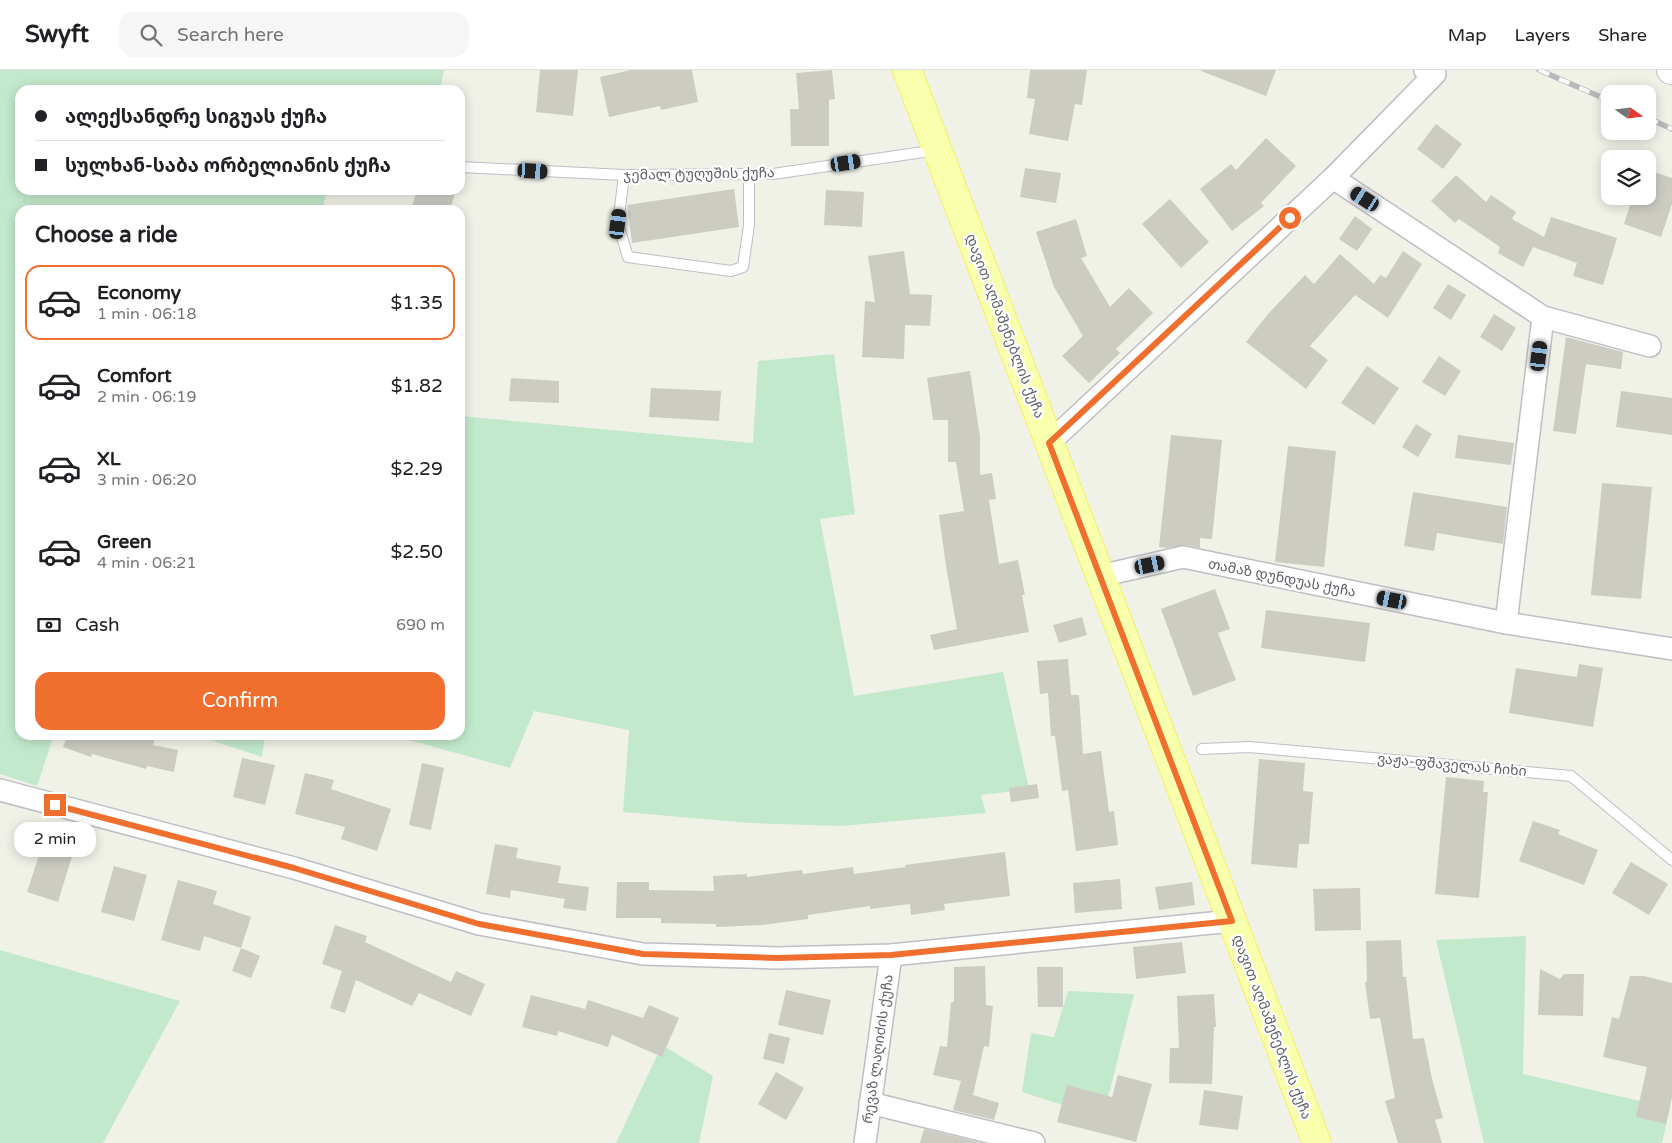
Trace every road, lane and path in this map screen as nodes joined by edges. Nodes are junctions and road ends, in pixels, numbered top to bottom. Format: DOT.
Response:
graph roads {
  1 [pos="907,70"];
  2 [pos="1425,70"];
  3 [pos="937,150"];
  4 [pos="465,167"];
  5 [pos="748,174"];
  6 [pos="624,175"];
  7 [pos="1333,178"];
  8 [pos="1544,317"];
  9 [pos="1650,346"];
  10 [pos="1049,443"];
  11 [pos="1100,576"];
  12 [pos="1506,623"];
  13 [pos="1672,649"];
  14 [pos="1202,749"];
  15 [pos="0,790"];
  16 [pos="1672,860"];
  17 [pos="1232,921"];
  18 [pos="891,955"];
  19 [pos="870,1103"];
  20 [pos="865,1143"];
  21 [pos="1034,1143"];
  22 [pos="1317,1143"];
  1 -- 3 [label="main road, დავით აღმაშენებლის ქუჩა"];
  2 -- 7 [label="street"];
  3 -- 5 [label="lane, ჯემალ ტუღუშის ქუჩა"];
  3 -- 10 [label="main road, დავით აღმაშენებლის ქუჩა"];
  4 -- 6 [label="lane, ჯემალ ტუღუშის ქუჩა"];
  5 -- 6 [label="lane, ჯემალ ტუღუშის ქუჩა"];
  5 -- 6 [label="lane"];
  7 -- 8 [label="street"];
  7 -- 10 [label="street"];
  8 -- 9 [label="street"];
  8 -- 12 [label="street"];
  10 -- 11 [label="main road, დავით აღმაშენებლის ქუჩა"];
  11 -- 12 [label="street, თამაზ დუნდუას ქუჩა"];
  11 -- 17 [label="main road, დავით აღმაშენებლის ქუჩა"];
  12 -- 13 [label="street, თამაზ დუნდუას ქუჩა"];
  14 -- 16 [label="lane, ვაჟა-ფშაველას ჩიხი"];
  15 -- 18 [label="street"];
  17 -- 18 [label="street"];
  17 -- 22 [label="main road, დავით აღმაშენებლის ქუჩა"];
  18 -- 19 [label="street, რევაზ ლაღიძის ქუჩა"];
  19 -- 20 [label="street, რევაზ ლაღიძის ქუჩა"];
  19 -- 21 [label="street"];
}
